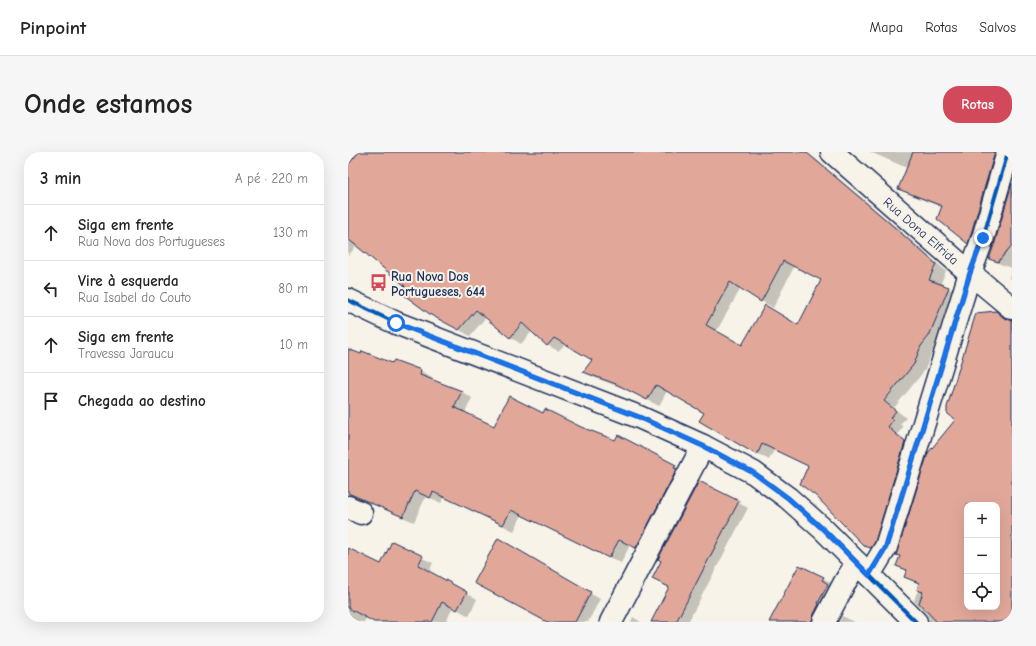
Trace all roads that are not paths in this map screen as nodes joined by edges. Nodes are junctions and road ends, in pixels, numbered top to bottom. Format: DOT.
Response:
graph roads {
  1 [pos="832,152"];
  2 [pos="1008,152"];
  3 [pos="970,273"];
  4 [pos="348,300"];
  5 [pos="1012,308"];
  6 [pos="703,446"];
  7 [pos="863,569"];
  8 [pos="611,622"];
  9 [pos="824,622"];
  10 [pos="916,622"];
  1 -- 3 [label="street, Rua Dona Elfrida"];
  2 -- 3 [label="street"];
  3 -- 5 [label="street, Rua Dona Elfrida"];
  3 -- 7 [label="street"];
  4 -- 6 [label="street"];
  6 -- 7 [label="street"];
  6 -- 8 [label="street"];
  7 -- 9 [label="street"];
  7 -- 10 [label="street"];
}
